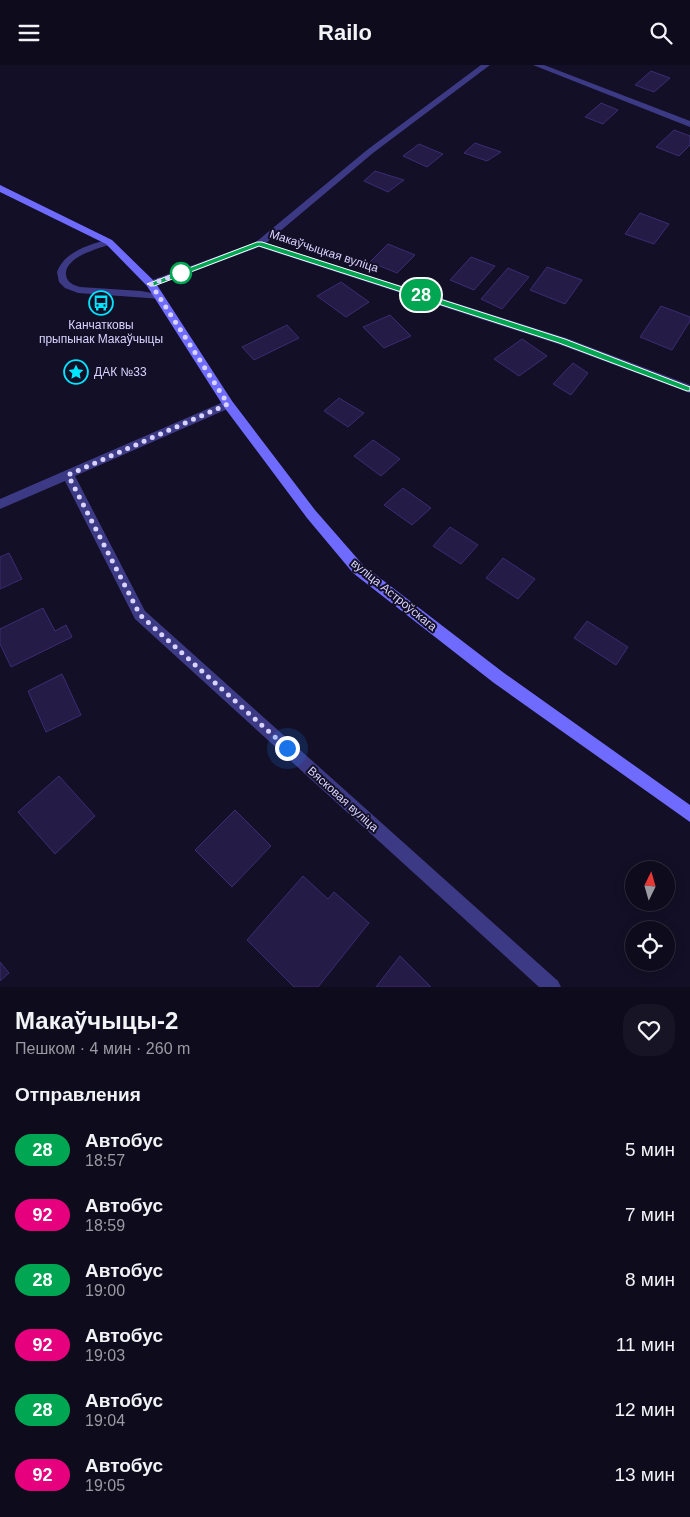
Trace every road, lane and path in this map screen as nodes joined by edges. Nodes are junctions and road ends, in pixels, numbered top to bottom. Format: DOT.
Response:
graph roads {
  1 [pos="486,65"];
  2 [pos="537,65"];
  3 [pos="690,124"];
  4 [pos="0,188"];
  5 [pos="109,242"];
  6 [pos="259,243"];
  7 [pos="151,284"];
  8 [pos="159,297"];
  9 [pos="690,389"];
  10 [pos="228,404"];
  11 [pos="68,475"];
  12 [pos="0,504"];
  13 [pos="690,814"];
  14 [pos="552,987"];
  1 -- 6 [label="street"];
  2 -- 3 [label="street"];
  4 -- 5 [label="street, вуліца Астроўскага"];
  5 -- 7 [label="street, вуліца Астроўскага"];
  5 -- 8 [label="lane"];
  6 -- 7 [label="street, Макаўчыцкая вуліца"];
  6 -- 9 [label="street, Макаўчыцкая вуліца"];
  7 -- 8 [label="street, вуліца Астроўскага"];
  8 -- 10 [label="street, вуліца Астроўскага"];
  10 -- 11 [label="street"];
  10 -- 13 [label="street, вуліца Астроўскага"];
  11 -- 12 [label="street"];
  11 -- 14 [label="street, Вясковая вуліца"];
}
